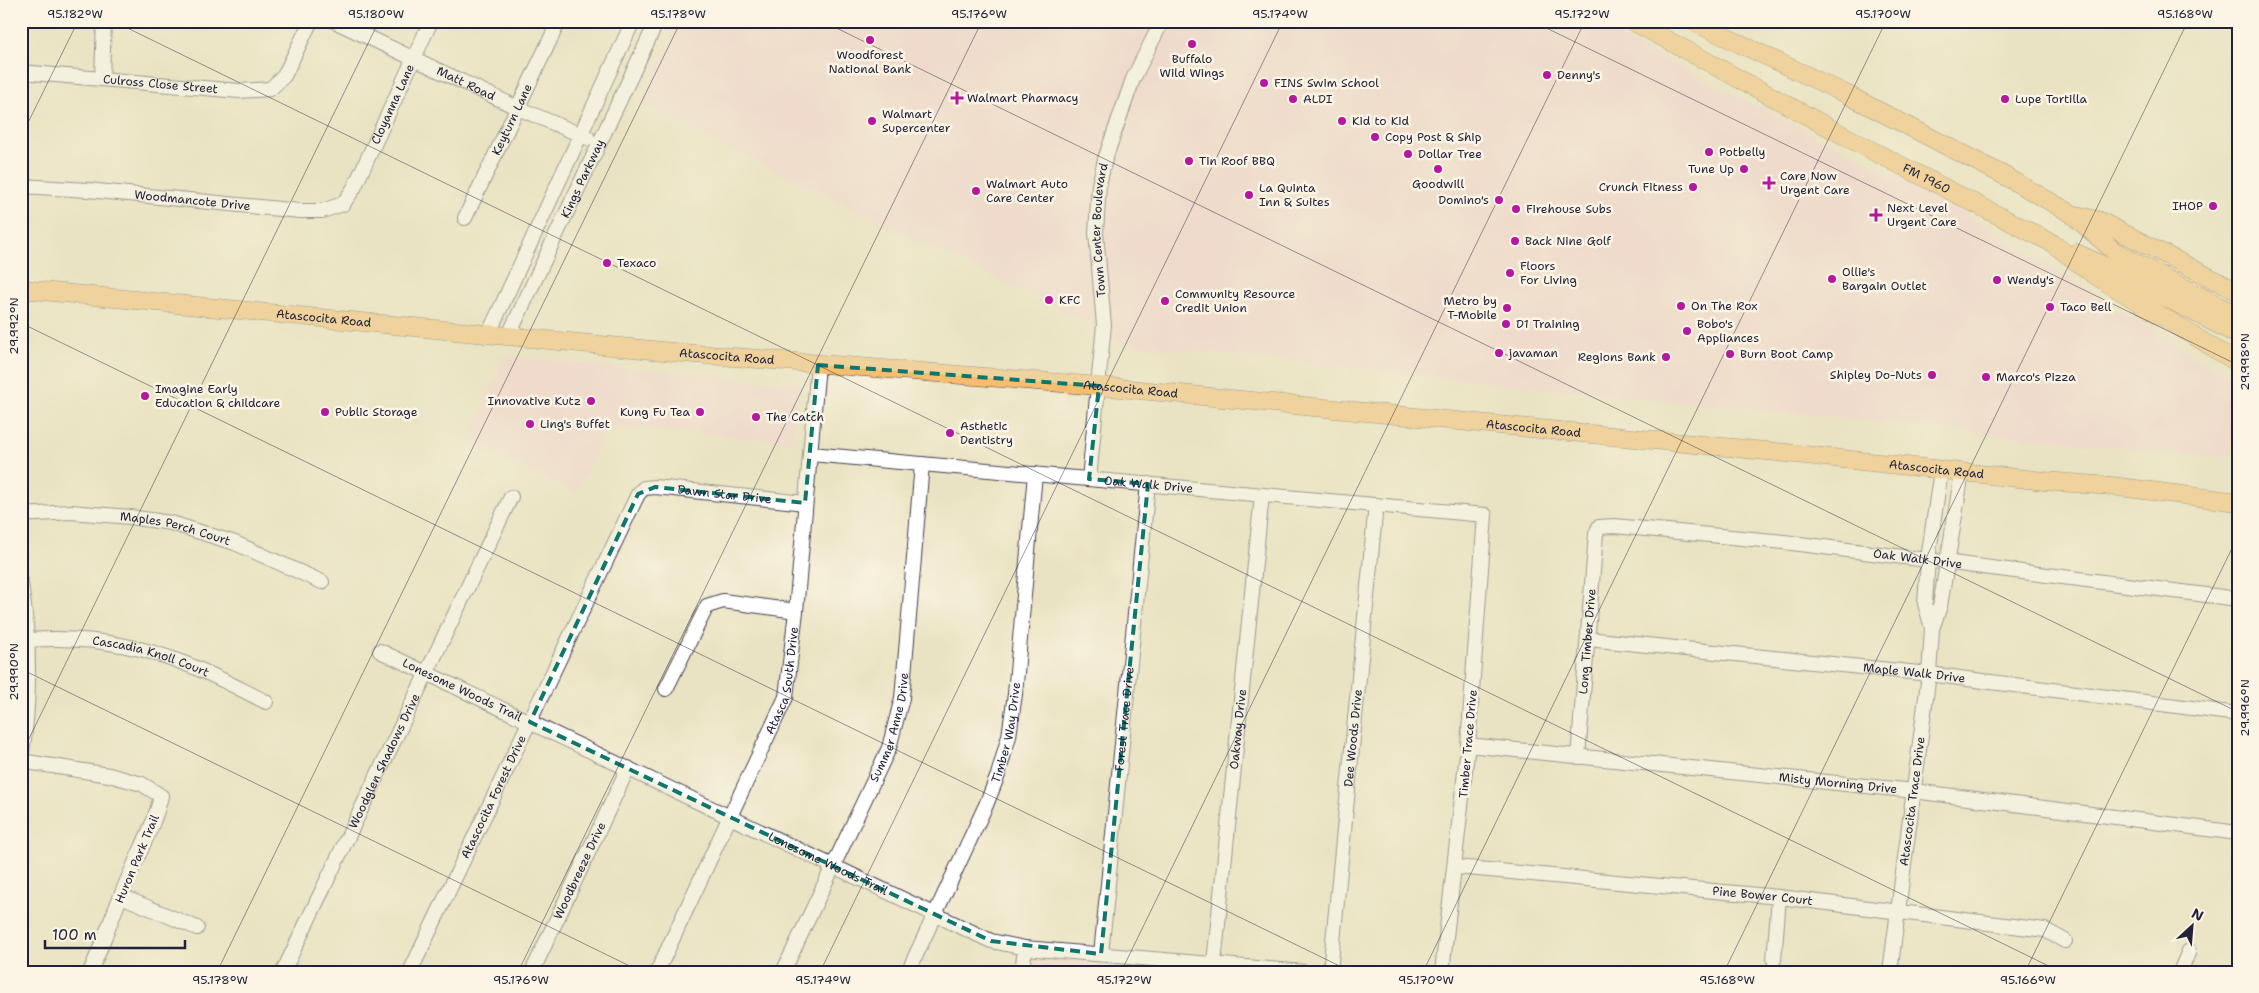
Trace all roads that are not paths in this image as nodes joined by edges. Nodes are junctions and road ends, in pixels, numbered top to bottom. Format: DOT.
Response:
graph roads {
  1 [pos="104,21"];
  2 [pos="311,21"];
  3 [pos="334,21"];
  4 [pos="431,21"];
  5 [pos="558,21"];
  6 [pos="634,21"];
  7 [pos="656,21"];
  8 [pos="1162,21"];
  9 [pos="1632,21"];
  10 [pos="1692,21"];
  11 [pos="414,58"];
  12 [pos="21,72"];
  13 [pos="102,78"];
  14 [pos="518,108"];
  15 [pos="581,136"];
  16 [pos="599,141"];
  17 [pos="21,186"];
  18 [pos="354,188"];
  19 [pos="2072,214"];
  20 [pos="465,218"];
  21 [pos="2052,243"];
  22 [pos="21,289"];
  23 [pos="2238,292"];
  24 [pos="2238,316"];
  25 [pos="488,335"];
  26 [pos="2238,335"];
  27 [pos="508,337"];
  28 [pos="2238,363"];
  29 [pos="818,365"];
  30 [pos="1099,386"];
  31 [pos="811,454"];
  32 [pos="922,464"];
  33 [pos="1941,470"];
  34 [pos="1962,472"];
  35 [pos="1035,474"];
  36 [pos="1089,479"];
  37 [pos="1148,484"];
  38 [pos="644,488"];
  39 [pos="1262,495"];
  40 [pos="512,497"];
  41 [pos="2238,502"];
  42 [pos="805,503"];
  43 [pos="1376,505"];
  44 [pos="21,515"];
  45 [pos="1485,515"];
  46 [pos="1599,527"];
  47 [pos="1928,559"];
  48 [pos="1947,562"];
  49 [pos="322,582"];
  50 [pos="21,584"];
  51 [pos="2238,599"];
  52 [pos="796,611"];
  53 [pos="1932,629"];
  54 [pos="28,640"];
  55 [pos="1588,640"];
  56 [pos="380,651"];
  57 [pos="426,672"];
  58 [pos="1929,674"];
  59 [pos="666,689"];
  60 [pos="266,702"];
  61 [pos="2238,714"];
  62 [pos="530,722"];
  63 [pos="1468,745"];
  64 [pos="1578,757"];
  65 [pos="21,760"];
  66 [pos="628,768"];
  67 [pos="1914,791"];
  68 [pos="731,817"];
  69 [pos="2238,834"];
  70 [pos="833,866"];
  71 [pos="1456,867"];
  72 [pos="121,896"];
  73 [pos="1779,897"];
  74 [pos="1897,912"];
  75 [pos="934,914"];
  76 [pos="197,928"];
  77 [pos="2065,942"];
  78 [pos="1025,948"];
  79 [pos="2189,951"];
  80 [pos="1101,954"];
  81 [pos="1774,960"];
  82 [pos="1214,963"];
  83 [pos="90,972"];
  84 [pos="283,972"];
  85 [pos="410,972"];
  86 [pos="532,972"];
  87 [pos="657,972"];
  88 [pos="783,972"];
  89 [pos="908,972"];
  90 [pos="1022,972"];
  91 [pos="1305,972"];
  92 [pos="1330,972"];
  93 [pos="1442,972"];
  94 [pos="1890,972"];
  95 [pos="2180,972"];
  1 -- 13 [label="street"];
  2 -- 13 [label="street, Culross Close Street"];
  3 -- 11 [label="street, Matt Road"];
  4 -- 11 [label="street, Cloyanna Lane"];
  5 -- 14 [label="street, Keyturn Lane"];
  6 -- 15 [label="street, Kings Parkway"];
  7 -- 16 [label="street, Kings Parkway"];
  8 -- 30 [label="street, Town Center Boulevard"];
  9 -- 21 [label="main road, FM 1960 / FM 1960"];
  10 -- 19 [label="main road"];
  11 -- 14 [label="street, Matt Road"];
  11 -- 18 [label="street, Cloyanna Lane"];
  12 -- 13 [label="street, Culross Close Street"];
  14 -- 15 [label="street, Matt Road"];
  14 -- 20 [label="street, Keyturn Lane"];
  15 -- 16 [label="street, Matt Road"];
  15 -- 25 [label="street, Kings Parkway"];
  16 -- 27 [label="street, Kings Parkway"];
  17 -- 18 [label="street, Woodmancote Drive"];
  19 -- 23 [label="main road"];
  19 -- 24 [label="main road"];
  21 -- 26 [label="main road"];
  21 -- 28 [label="main road, FM 1960 / FM 1960"];
  22 -- 25 [label="main road, Atascocita Road"];
  25 -- 27 [label="main road, Atascocita Road"];
  27 -- 29 [label="main road, Atascocita Road"];
  29 -- 30 [label="main road, Atascocita Road"];
  29 -- 31 [label="street, Atasca South Drive"];
  30 -- 33 [label="main road, Atascocita Road"];
  30 -- 36 [label="street, Town Center Boulevard"];
  31 -- 32 [label="street, Oak Walk Drive"];
  31 -- 42 [label="street, Atasca South Drive"];
  32 -- 35 [label="street, Oak Walk Drive"];
  32 -- 70 [label="street, Summer Anne Drive"];
  33 -- 34 [label="main road, Atascocita Road"];
  33 -- 47 [label="street, Atascocita Trace Drive"];
  34 -- 41 [label="main road, Atascocita Road"];
  34 -- 48 [label="street, Atascocita Trace Drive"];
  35 -- 36 [label="street, Oak Walk Drive"];
  35 -- 75 [label="street, Timber Way Drive"];
  36 -- 37 [label="street, Oak Walk Drive"];
  37 -- 39 [label="street, Oak Walk Drive"];
  37 -- 80 [label="street, Forest Trace Drive"];
  38 -- 42 [label="street, Dawn Star Drive"];
  38 -- 62 [label="street, Atascocita Forest Drive"];
  39 -- 43 [label="street, Oak Walk Drive"];
  39 -- 82 [label="street, Oakway Drive"];
  40 -- 57 [label="street, Woodglen Shadows Drive"];
  42 -- 52 [label="street, Atasca South Drive"];
  43 -- 45 [label="street, Oak Walk Drive"];
  43 -- 92 [label="street, Dee Woods Drive"];
  44 -- 49 [label="street, Maples Perch Court"];
  45 -- 63 [label="street, Timber Trace Drive"];
  46 -- 47 [label="street, Oak Walk Drive"];
  46 -- 55 [label="street, Long Timber Drive"];
  47 -- 48 [label="street, Oak Walk Drive"];
  47 -- 53 [label="street, Atascocita Trace Drive"];
  48 -- 51 [label="street, Oak Walk Drive"];
  48 -- 53 [label="street, Atascocita Trace Drive"];
  50 -- 54 [label="street"];
  52 -- 59 [label="street"];
  52 -- 68 [label="street, Atasca South Drive"];
  53 -- 58 [label="street, Atascocita Trace Drive"];
  54 -- 60 [label="street, Cascadia Knoll Court"];
  54 -- 65 [label="street"];
  55 -- 58 [label="street, Maple Walk Drive"];
  55 -- 64 [label="street, Long Timber Drive"];
  56 -- 57 [label="street, Lonesome Woods Trail"];
  57 -- 62 [label="street, Lonesome Woods Trail"];
  57 -- 84 [label="street, Woodglen Shadows Drive"];
  58 -- 61 [label="street, Maple Walk Drive"];
  58 -- 67 [label="street, Atascocita Trace Drive"];
  62 -- 66 [label="street, Lonesome Woods Trail"];
  62 -- 85 [label="street, Atascocita Forest Drive"];
  63 -- 64 [label="street, Misty Morning Drive"];
  63 -- 71 [label="street, Timber Trace Drive"];
  64 -- 67 [label="street, Misty Morning Drive"];
  65 -- 72 [label="street, Huron Park Trail"];
  66 -- 68 [label="street, Lonesome Woods Trail"];
  66 -- 86 [label="street, Woodbreeze Drive"];
  67 -- 69 [label="street, Misty Morning Drive"];
  67 -- 74 [label="street, Atascocita Trace Drive"];
  68 -- 70 [label="street, Lonesome Woods Trail"];
  68 -- 87 [label="street, Atasca South Drive"];
  70 -- 75 [label="street, Lonesome Woods Trail"];
  70 -- 88 [label="street, Summer Anne Drive"];
  71 -- 73 [label="street, Pine Bower Court"];
  71 -- 93 [label="street, Timber Trace Drive"];
  72 -- 76 [label="street"];
  72 -- 83 [label="street, Huron Park Trail"];
  73 -- 74 [label="street, Pine Bower Court"];
  73 -- 81 [label="street"];
  74 -- 77 [label="street, Pine Bower Court"];
  74 -- 94 [label="street, Atascocita Trace Drive"];
  75 -- 78 [label="street, Lonesome Woods Trail"];
  75 -- 89 [label="street, Timber Way Drive"];
  78 -- 80 [label="street, Lonesome Woods Trail"];
  78 -- 90 [label="street"];
  79 -- 95 [label="street"];
  80 -- 82 [label="street, Lonesome Woods Trail"];
  82 -- 91 [label="street, Lonesome Woods Trail"];
}
